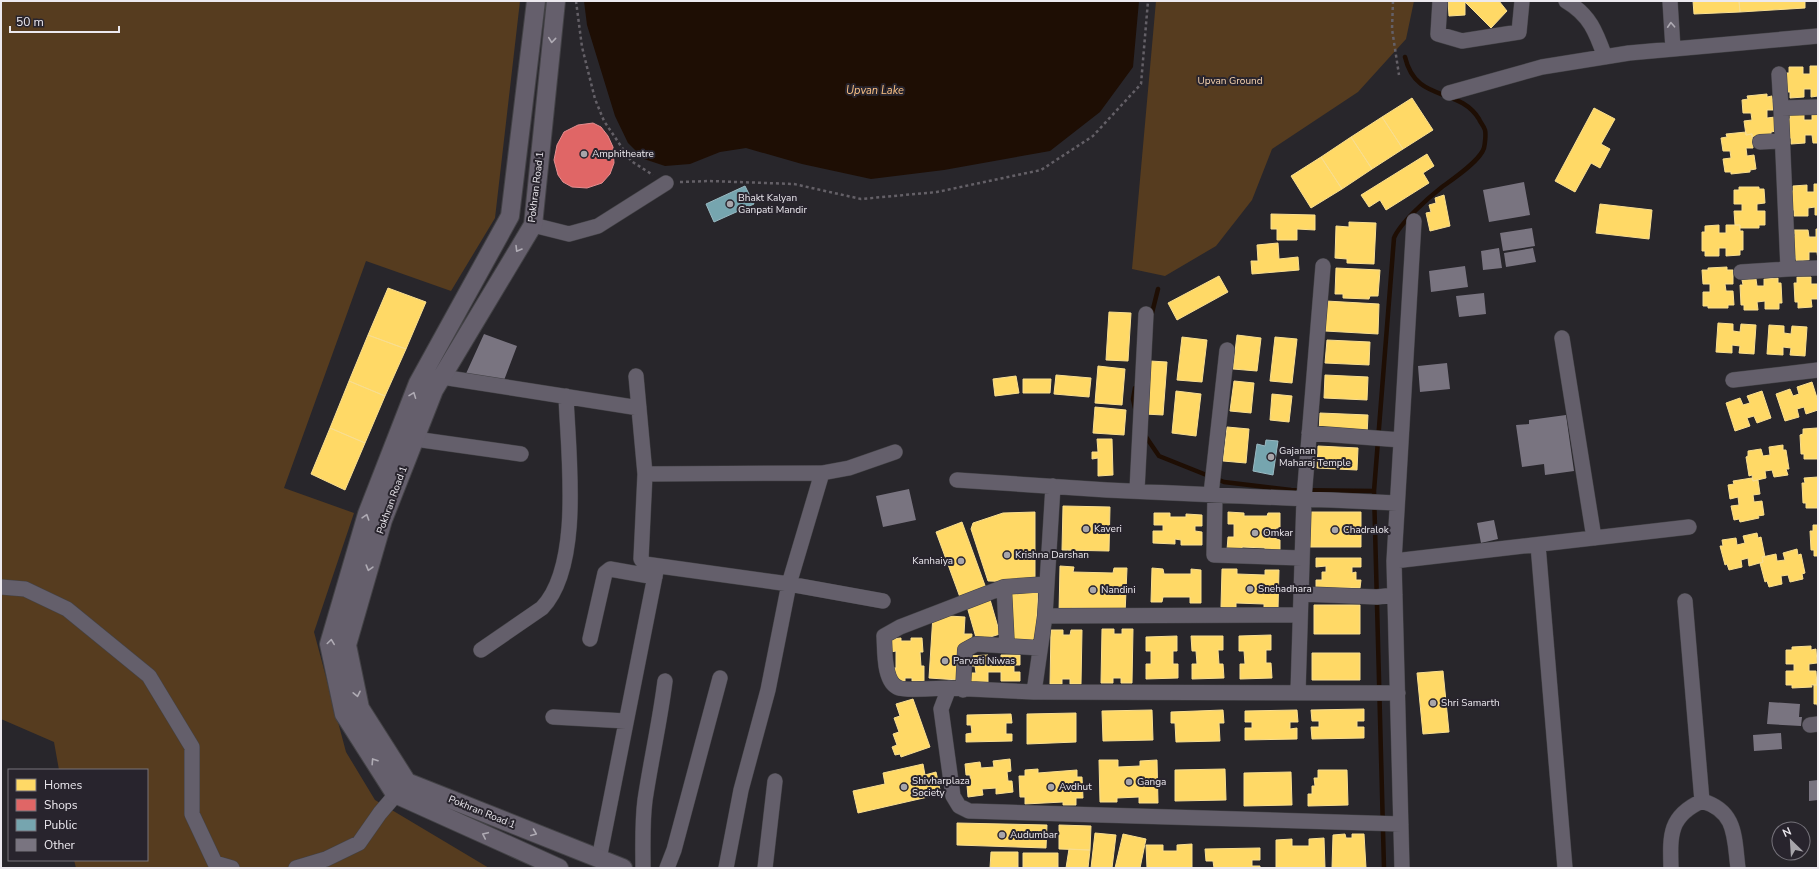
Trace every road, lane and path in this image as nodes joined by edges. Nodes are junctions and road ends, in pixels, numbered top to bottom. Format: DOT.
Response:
graph roads {
  1 [pos="536,1"];
  2 [pos="556,1"];
  3 [pos="576,1"];
  4 [pos="1148,1"];
  5 [pos="1394,1"];
  6 [pos="1440,1"];
  7 [pos="1522,1"];
  8 [pos="1566,1"];
  9 [pos="1670,1"];
  10 [pos="1818,36"];
  11 [pos="1673,49"];
  12 [pos="1605,57"];
  13 [pos="1779,74"];
  14 [pos="1399,75"];
  15 [pos="1449,93"];
  16 [pos="1818,106"];
  17 [pos="1781,108"];
  18 [pos="1782,141"];
  19 [pos="1760,142"];
  20 [pos="666,183"];
  21 [pos="510,216"];
  22 [pos="1414,221"];
  23 [pos="533,225"];
  24 [pos="1323,266"];
  25 [pos="1818,268"];
  26 [pos="1788,269"];
  27 [pos="1741,272"];
  28 [pos="1146,314"];
  29 [pos="1562,338"];
  30 [pos="1227,350"];
  31 [pos="1818,370"];
  32 [pos="636,376"];
  33 [pos="442,377"];
  34 [pos="1733,380"];
  35 [pos="566,396"];
  36 [pos="639,408"];
  37 [pos="1309,433"];
  38 [pos="415,439"];
  39 [pos="1401,440"];
  40 [pos="895,452"];
  41 [pos="521,454"];
  42 [pos="822,473"];
  43 [pos="645,474"];
  44 [pos="957,480"];
  45 [pos="1053,486"];
  46 [pos="1137,490"];
  47 [pos="1213,494"];
  48 [pos="1304,498"];
  49 [pos="1397,503"];
  50 [pos="1689,528"];
  51 [pos="1594,538"];
  52 [pos="1538,544"];
  53 [pos="1302,558"];
  54 [pos="1394,560"];
  55 [pos="656,572"];
  56 [pos="789,584"];
  57 [pos="1046,584"];
  58 [pos="1,587"];
  59 [pos="1004,587"];
  60 [pos="1301,594"];
  61 [pos="1395,595"];
  62 [pos="883,600"];
  63 [pos="1685,601"];
  64 [pos="1300,615"];
  65 [pos="1045,616"];
  66 [pos="590,639"];
  67 [pos="1007,646"];
  68 [pos="1040,648"];
  69 [pos="481,650"];
  70 [pos="720,678"];
  71 [pos="665,681"];
  72 [pos="956,689"];
  73 [pos="1034,692"];
  74 [pos="1298,692"];
  75 [pos="1398,693"];
  76 [pos="553,717"];
  77 [pos="626,721"];
  78 [pos="775,781"];
  79 [pos="401,788"];
  80 [pos="1702,801"];
  81 [pos="1401,824"];
  82 [pos="599,859"];
  83 [pos="232,868"];
  84 [pos="296,868"];
  85 [pos="559,868"];
  86 [pos="623,868"];
  87 [pos="643,868"];
  88 [pos="666,868"];
  89 [pos="726,868"];
  90 [pos="765,868"];
  91 [pos="1402,868"];
  92 [pos="1565,868"];
  93 [pos="1671,868"];
  94 [pos="1738,868"];
  1 -- 21 [label="main road, Pokhran Road 1"];
  2 -- 23 [label="main road, Pokhran Road 1, one-way"];
  3 -- 20 [label="path"];
  4 -- 20 [label="path"];
  5 -- 14 [label="path"];
  6 -- 7 [label="street"];
  8 -- 12 [label="street"];
  11 -- 9 [label="street, one-way"];
  10 -- 11 [label="street"];
  11 -- 12 [label="street"];
  12 -- 15 [label="street"];
  13 -- 17 [label="street"];
  16 -- 17 [label="street"];
  17 -- 18 [label="street"];
  18 -- 19 [label="street"];
  18 -- 26 [label="street"];
  20 -- 23 [label="street"];
  21 -- 23 [label="main road"];
  79 -- 21 [label="main road, Pokhran Road 1, one-way"];
  22 -- 39 [label="street"];
  23 -- 33 [label="main road, Pokhran Road 1, one-way"];
  24 -- 37 [label="street"];
  25 -- 26 [label="street"];
  26 -- 27 [label="street"];
  28 -- 46 [label="street"];
  29 -- 51 [label="street"];
  30 -- 47 [label="street"];
  31 -- 34 [label="street"];
  32 -- 36 [label="street"];
  33 -- 35 [label="street"];
  33 -- 38 [label="main road, Pokhran Road 1"];
  35 -- 36 [label="street"];
  35 -- 69 [label="street"];
  36 -- 43 [label="street"];
  37 -- 39 [label="street"];
  37 -- 48 [label="street"];
  38 -- 41 [label="street"];
  38 -- 79 [label="main road, Pokhran Road 1, one-way"];
  39 -- 49 [label="street"];
  40 -- 42 [label="street"];
  42 -- 43 [label="street"];
  42 -- 56 [label="street"];
  43 -- 55 [label="street"];
  44 -- 45 [label="street"];
  45 -- 46 [label="street"];
  45 -- 57 [label="street"];
  46 -- 47 [label="street"];
  47 -- 48 [label="street"];
  47 -- 53 [label="street"];
  48 -- 49 [label="street"];
  48 -- 53 [label="street"];
  49 -- 54 [label="street"];
  50 -- 51 [label="street"];
  51 -- 52 [label="street"];
  52 -- 54 [label="street"];
  52 -- 92 [label="street"];
  53 -- 60 [label="street"];
  54 -- 61 [label="street"];
  55 -- 56 [label="street"];
  55 -- 66 [label="street"];
  55 -- 77 [label="street"];
  56 -- 62 [label="street"];
  56 -- 89 [label="street"];
  57 -- 59 [label="street"];
  57 -- 65 [label="street"];
  58 -- 83 [label="street"];
  59 -- 67 [label="street"];
  59 -- 72 [label="street"];
  60 -- 61 [label="street"];
  60 -- 64 [label="street"];
  61 -- 75 [label="street"];
  63 -- 80 [label="street"];
  64 -- 65 [label="street"];
  64 -- 74 [label="street"];
  65 -- 68 [label="street"];
  67 -- 68 [label="street"];
  67 -- 72 [label="street"];
  68 -- 73 [label="street"];
  70 -- 88 [label="street"];
  71 -- 87 [label="street"];
  72 -- 73 [label="street"];
  72 -- 81 [label="street"];
  73 -- 74 [label="street"];
  74 -- 75 [label="street"];
  75 -- 81 [label="street"];
  76 -- 77 [label="street"];
  77 -- 82 [label="street"];
  78 -- 90 [label="street"];
  79 -- 82 [label="main road, Pokhran Road 1, one-way"];
  79 -- 84 [label="street"];
  85 -- 79 [label="main road, Pokhran Road 1, one-way"];
  80 -- 93 [label="street"];
  80 -- 94 [label="street"];
  81 -- 91 [label="street"];
  82 -- 86 [label="main road, Pokhran Road 1"];
}
